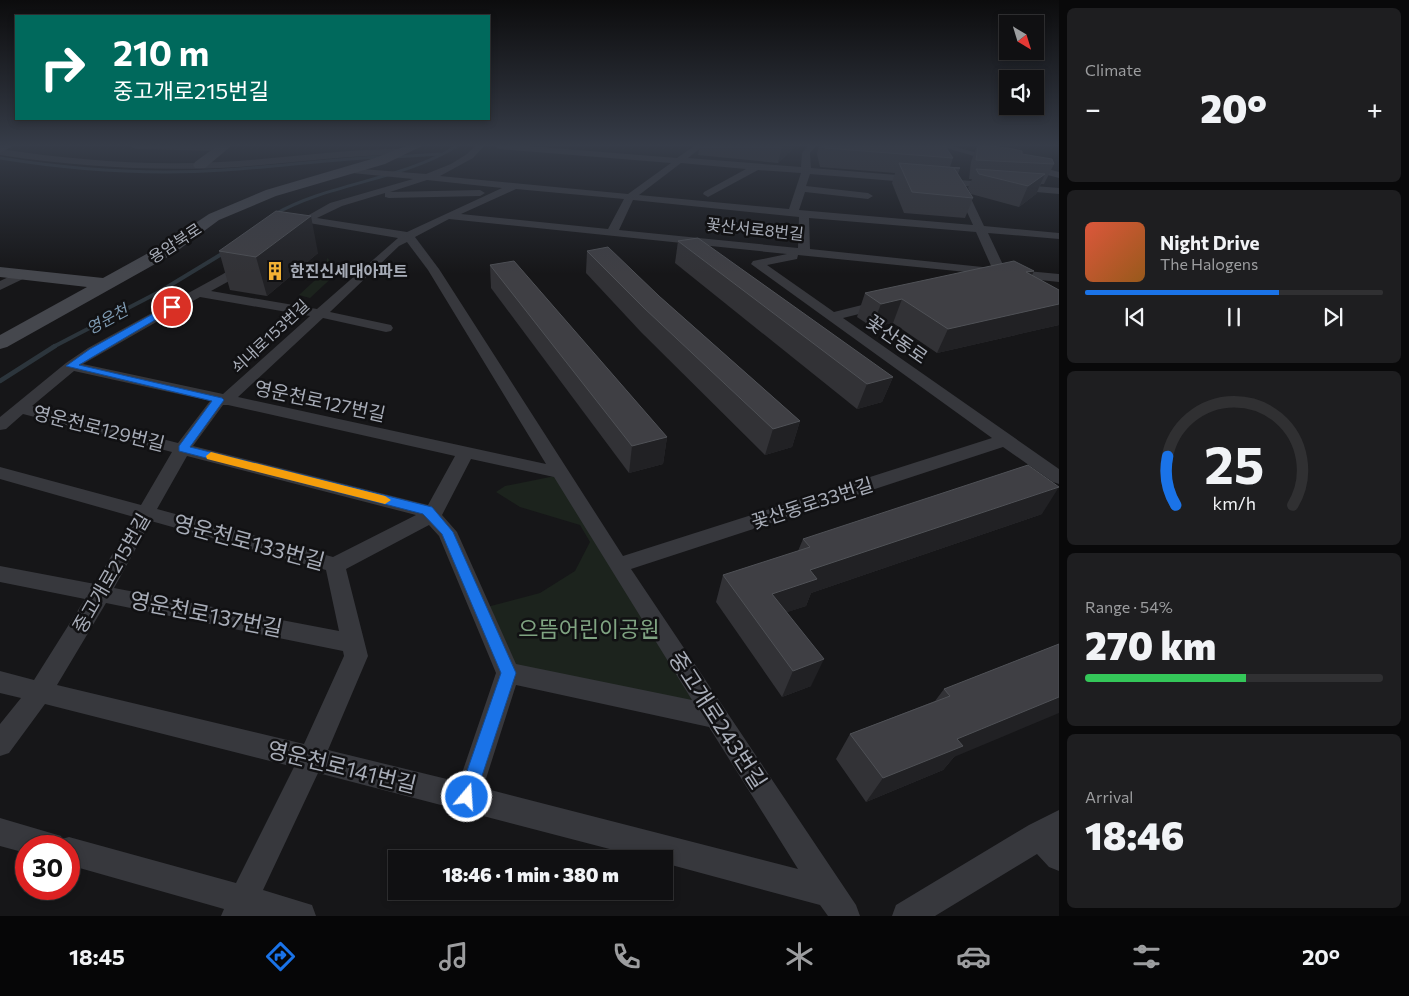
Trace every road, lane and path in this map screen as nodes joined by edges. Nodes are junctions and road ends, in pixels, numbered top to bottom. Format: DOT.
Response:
graph roads {
  1 [pos="800,188"];
  2 [pos="286,189"];
  3 [pos="387,189"];
  4 [pos="508,189"];
  5 [pos="551,189"];
  6 [pos="642,189"];
  7 [pos="717,189"];
  8 [pos="806,189"];
  9 [pos="960,189"];
  10 [pos="1026,189"];
  11 [pos="1059,191"];
  12 [pos="498,193"];
  13 [pos="708,194"];
  14 [pos="633,195"];
  15 [pos="365,196"];
  16 [pos="868,196"];
  17 [pos="798,213"];
  18 [pos="448,216"];
  19 [pos="308,220"];
  20 [pos="291,230"];
  21 [pos="981,230"];
  22 [pos="612,233"];
  23 [pos="408,236"];
  24 [pos="1059,236"];
  25 [pos="808,252"];
  26 [pos="259,253"];
  27 [pos="0,272"];
  28 [pos="1000,272"];
  29 [pos="20,274"];
  30 [pos="1059,278"];
  31 [pos="972,282"];
  32 [pos="107,284"];
  33 [pos="0,286"];
  34 [pos="1032,290"];
  35 [pos="198,293"];
  36 [pos="897,301"];
  37 [pos="318,313"];
  38 [pos="831,317"];
  39 [pos="386,328"];
  40 [pos="0,343"];
  41 [pos="71,366"];
  42 [pos="222,400"];
  43 [pos="19,408"];
  44 [pos="0,425"];
  45 [pos="1005,440"];
  46 [pos="182,449"];
  47 [pos="465,453"];
  48 [pos="0,473"];
  49 [pos="561,473"];
  50 [pos="1059,478"];
  51 [pos="146,513"];
  52 [pos="432,515"];
  53 [pos="335,565"];
  54 [pos="618,565"];
  55 [pos="0,574"];
  56 [pos="100,594"];
  57 [pos="353,643"];
  58 [pos="508,673"];
  59 [pos="0,682"];
  60 [pos="40,692"];
  61 [pos="716,717"];
  62 [pos="0,744"];
  63 [pos="311,759"];
  64 [pos="467,797"];
  65 [pos="1049,830"];
  66 [pos="0,832"];
  67 [pos="15,836"];
  68 [pos="80,855"];
  69 [pos="1059,857"];
  70 [pos="829,892"];
  71 [pos="240,908"];
  72 [pos="300,916"];
  73 [pos="845,916"];
  74 [pos="907,916"];
  1 -- 17 [label="street"];
  2 -- 32 [label="street, 용암북로"];
  3 -- 15 [label="street"];
  4 -- 12 [label="street, 쇠내로153번길"];
  5 -- 14 [label="street"];
  6 -- 14 [label="street"];
  7 -- 13 [label="street"];
  8 -- 16 [label="street"];
  9 -- 21 [label="street"];
  10 -- 11 [label="street"];
  12 -- 15 [label="street"];
  12 -- 18 [label="street, 쇠내로153번길"];
  13 -- 14 [label="street"];
  13 -- 17 [label="street"];
  14 -- 17 [label="street"];
  14 -- 22 [label="street"];
  15 -- 19 [label="street"];
  17 -- 21 [label="street"];
  17 -- 25 [label="street"];
  18 -- 22 [label="street, 꽃산서로8번길"];
  18 -- 23 [label="street, 쇠내로153번길"];
  19 -- 20 [label="street"];
  19 -- 23 [label="street"];
  21 -- 24 [label="street"];
  21 -- 28 [label="street"];
  22 -- 25 [label="street, 꽃산서로8번길"];
  23 -- 37 [label="street, 쇠내로153번길"];
  23 -- 49 [label="street, 중고개로243번길"];
  25 -- 28 [label="street, 꽃산서로8번길"];
  25 -- 38 [label="street, 꽃산동로"];
  26 -- 35 [label="street"];
  27 -- 29 [label="street"];
  28 -- 30 [label="street, 꽃산서로8번길"];
  28 -- 31 [label="street"];
  28 -- 34 [label="street, 꽃산서로8번길"];
  29 -- 32 [label="street"];
  29 -- 33 [label="street"];
  32 -- 40 [label="street, 용암북로"];
  35 -- 37 [label="street"];
  35 -- 41 [label="street"];
  36 -- 38 [label="street"];
  37 -- 39 [label="street"];
  37 -- 42 [label="street, 쇠내로153번길"];
  38 -- 45 [label="street, 꽃산동로"];
  41 -- 42 [label="street, 영운천로127번길"];
  41 -- 43 [label="street"];
  42 -- 46 [label="street, 중고개로215번길"];
  42 -- 47 [label="street, 영운천로127번길"];
  43 -- 44 [label="street"];
  43 -- 46 [label="street, 영운천로129번길"];
  45 -- 50 [label="street, 꽃산동로"];
  45 -- 54 [label="street, 꽃산동로33번길"];
  46 -- 51 [label="street, 중고개로215번길"];
  46 -- 52 [label="street, 영운천로129번길"];
  47 -- 49 [label="street, 영운천로127번길"];
  47 -- 52 [label="street"];
  48 -- 51 [label="street, 영운천로133번길"];
  49 -- 54 [label="street, 중고개로243번길"];
  51 -- 53 [label="street, 영운천로133번길"];
  51 -- 56 [label="street, 중고개로215번길"];
  52 -- 53 [label="street"];
  52 -- 58 [label="street, 영운천로129번길"];
  53 -- 57 [label="street, 영운천로133번길"];
  54 -- 61 [label="street, 중고개로243번길"];
  55 -- 56 [label="street, 영운천로137번길"];
  56 -- 57 [label="street, 영운천로137번길"];
  56 -- 60 [label="street, 중고개로215번길"];
  57 -- 63 [label="street, 영운천로133번길"];
  58 -- 61 [label="street"];
  58 -- 64 [label="street"];
  59 -- 60 [label="street, 영운천로141번길"];
  60 -- 62 [label="street, 중고개로215번길"];
  60 -- 63 [label="street, 영운천로141번길"];
  61 -- 70 [label="street, 중고개로243번길"];
  63 -- 64 [label="street, 영운천로141번길"];
  63 -- 71 [label="street, 영운천로133번길"];
  64 -- 70 [label="street, 영운천로141번길"];
  65 -- 69 [label="street"];
  65 -- 74 [label="street"];
  66 -- 67 [label="street"];
  68 -- 71 [label="street"];
  70 -- 73 [label="street, 중고개로243번길"];
  71 -- 72 [label="street"];
}
